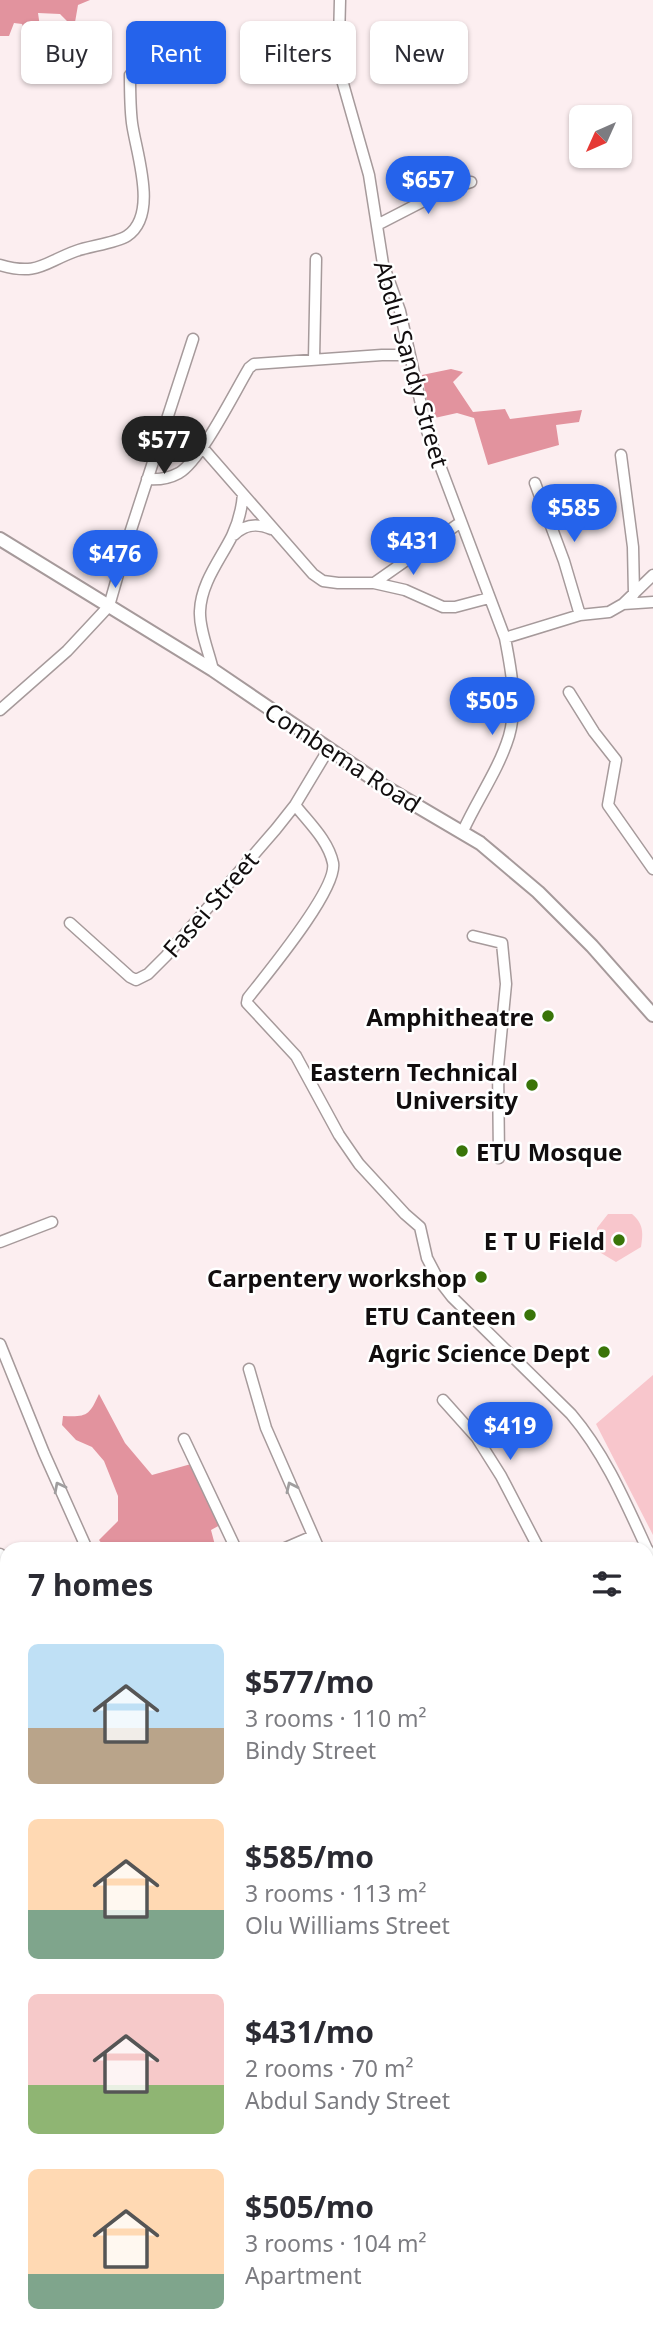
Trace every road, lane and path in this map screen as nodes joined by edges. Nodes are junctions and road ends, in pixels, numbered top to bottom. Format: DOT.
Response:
graph roads {
  1 [pos="340,0"];
  2 [pos="130,84"];
  3 [pos="471,182"];
  4 [pos="377,225"];
  5 [pos="316,260"];
  6 [pos="0,265"];
  7 [pos="193,339"];
  8 [pos="408,355"];
  9 [pos="314,359"];
  10 [pos="202,447"];
  11 [pos="621,455"];
  12 [pos="147,479"];
  13 [pos="535,483"];
  14 [pos="243,494"];
  15 [pos="461,522"];
  16 [pos="275,531"];
  17 [pos="232,536"];
  18 [pos="0,540"];
  19 [pos="653,575"];
  20 [pos="374,583"];
  21 [pos="634,594"];
  22 [pos="489,598"];
  23 [pos="653,602"];
  24 [pos="623,604"];
  25 [pos="109,606"];
  26 [pos="580,615"];
  27 [pos="505,638"];
  28 [pos="212,670"];
  29 [pos="569,692"];
  30 [pos="0,710"];
  31 [pos="328,750"];
  32 [pos="295,805"];
  33 [pos="463,831"];
  34 [pos="653,869"];
  35 [pos="70,923"];
  36 [pos="473,936"];
  37 [pos="653,1015"];
  38 [pos="499,1158"];
  39 [pos="52,1222"];
  40 [pos="0,1242"];
  41 [pos="0,1343"];
  42 [pos="249,1369"];
  43 [pos="443,1400"];
  44 [pos="184,1439"];
  45 [pos="313,1536"];
  46 [pos="84,1542"];
  47 [pos="233,1542"];
  48 [pos="299,1542"];
  49 [pos="316,1542"];
  50 [pos="535,1542"];
  51 [pos="644,1542"];
  1 -- 4 [label="street, Abdul Sandy Street"];
  2 -- 6 [label="street"];
  3 -- 4 [label="street"];
  4 -- 8 [label="street, Abdul Sandy Street"];
  5 -- 9 [label="street"];
  7 -- 12 [label="street"];
  8 -- 9 [label="street"];
  8 -- 15 [label="street, Abdul Sandy Street"];
  9 -- 10 [label="street"];
  10 -- 12 [label="street"];
  10 -- 14 [label="street"];
  11 -- 21 [label="street"];
  12 -- 25 [label="street"];
  13 -- 26 [label="street"];
  14 -- 16 [label="street"];
  14 -- 17 [label="street"];
  15 -- 20 [label="street"];
  15 -- 22 [label="street, Abdul Sandy Street"];
  16 -- 17 [label="street"];
  16 -- 20 [label="street"];
  17 -- 28 [label="street"];
  18 -- 25 [label="street, Combema Road"];
  19 -- 21 [label="street"];
  20 -- 22 [label="street"];
  21 -- 24 [label="street"];
  22 -- 27 [label="street, Abdul Sandy Street"];
  23 -- 24 [label="street"];
  24 -- 26 [label="street"];
  25 -- 28 [label="street, Combema Road"];
  25 -- 30 [label="street"];
  26 -- 27 [label="street"];
  27 -- 33 [label="street, Abdul Sandy Street"];
  28 -- 31 [label="street, Combema Road"];
  29 -- 34 [label="street"];
  31 -- 32 [label="street, Fasei Street"];
  31 -- 33 [label="street, Combema Road"];
  32 -- 35 [label="street, Fasei Street"];
  32 -- 51 [label="street"];
  33 -- 37 [label="street, Combema Road"];
  36 -- 38 [label="street"];
  39 -- 40 [label="street"];
  46 -- 41 [label="street, one-way"];
  45 -- 42 [label="street, one-way"];
  43 -- 50 [label="street"];
  44 -- 47 [label="street"];
  45 -- 48 [label="street"];
  45 -- 49 [label="street"];
}
